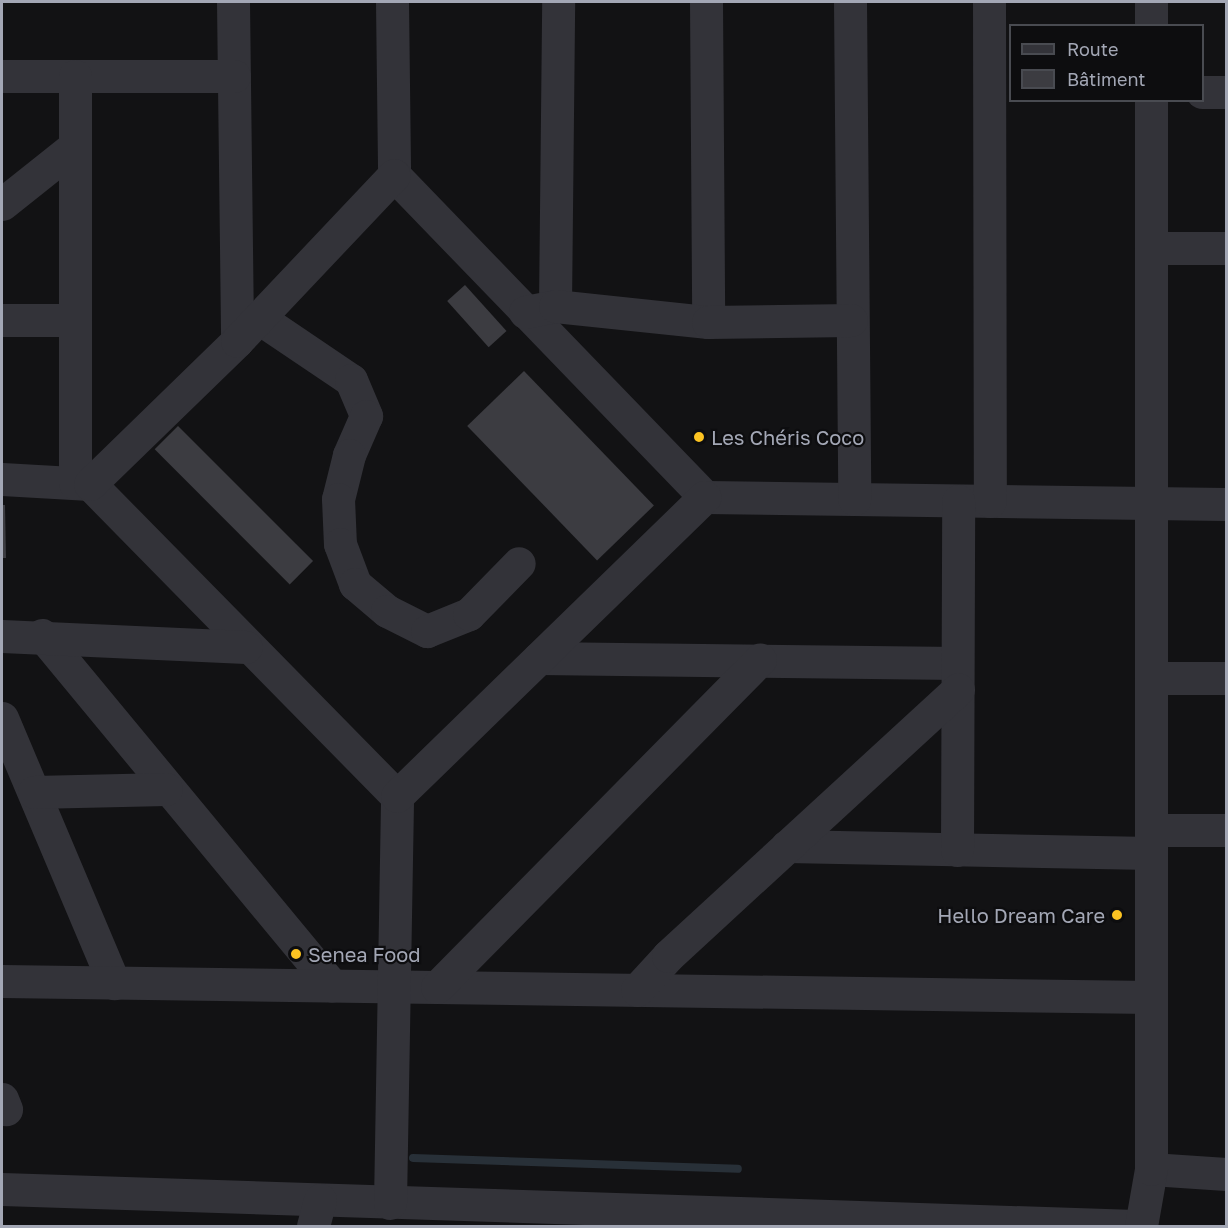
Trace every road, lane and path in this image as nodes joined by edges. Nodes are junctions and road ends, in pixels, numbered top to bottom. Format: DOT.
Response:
graph roads {
  1 [pos="233,2"];
  2 [pos="392,2"];
  3 [pos="558,2"];
  4 [pos="706,2"];
  5 [pos="850,2"];
  6 [pos="989,2"];
  7 [pos="1151,2"];
  8 [pos="1151,24"];
  9 [pos="2,76"];
  10 [pos="75,76"];
  11 [pos="234,76"];
  12 [pos="1204,92"];
  13 [pos="1227,92"];
  14 [pos="1151,102"];
  15 [pos="75,147"];
  16 [pos="394,175"];
  17 [pos="2,204"];
  18 [pos="1151,248"];
  19 [pos="1227,248"];
  20 [pos="540,309"];
  21 [pos="259,318"];
  22 [pos="2,320"];
  23 [pos="75,320"];
  24 [pos="850,320"];
  25 [pos="708,322"];
  26 [pos="237,341"];
  27 [pos="2,479"];
  28 [pos="83,483"];
  29 [pos="705,497"];
  30 [pos="854,499"];
  31 [pos="958,501"];
  32 [pos="990,501"];
  33 [pos="1151,503"];
  34 [pos="1227,504"];
  35 [pos="519,562"];
  36 [pos="42,635"];
  37 [pos="2,636"];
  38 [pos="246,647"];
  39 [pos="539,658"];
  40 [pos="760,660"];
  41 [pos="958,676"];
  42 [pos="1151,678"];
  43 [pos="1227,678"];
  44 [pos="2,718"];
  45 [pos="166,789"];
  46 [pos="34,792"];
  47 [pos="397,796"];
  48 [pos="1227,830"];
  49 [pos="1151,842"];
  50 [pos="787,846"];
  51 [pos="957,850"];
  52 [pos="2,981"];
  53 [pos="114,983"];
  54 [pos="332,986"];
  55 [pos="392,986"];
  56 [pos="437,987"];
  57 [pos="637,990"];
  58 [pos="1151,997"];
  59 [pos="1151,1169"];
  60 [pos="1227,1174"];
  61 [pos="2,1189"];
  62 [pos="390,1203"];
  63 [pos="317,1213"];
  64 [pos="651,1219"];
  65 [pos="993,1224"];
  66 [pos="1135,1227"];
  67 [pos="1141,1227"];
  1 -- 11 [label="street"];
  2 -- 16 [label="street"];
  3 -- 20 [label="street"];
  4 -- 25 [label="street"];
  5 -- 24 [label="street"];
  6 -- 32 [label="street"];
  7 -- 8 [label="street"];
  9 -- 10 [label="street"];
  10 -- 11 [label="street"];
  10 -- 15 [label="street"];
  11 -- 26 [label="street"];
  12 -- 13 [label="street"];
  14 -- 18 [label="street"];
  15 -- 17 [label="street"];
  15 -- 23 [label="street"];
  16 -- 20 [label="street"];
  16 -- 21 [label="street"];
  18 -- 19 [label="street"];
  18 -- 33 [label="street"];
  20 -- 25 [label="street"];
  20 -- 29 [label="street"];
  21 -- 26 [label="street"];
  21 -- 35 [label="street"];
  22 -- 23 [label="street"];
  23 -- 28 [label="street"];
  24 -- 25 [label="street"];
  24 -- 30 [label="street"];
  26 -- 28 [label="street"];
  27 -- 28 [label="street"];
  28 -- 38 [label="street"];
  29 -- 30 [label="street"];
  29 -- 39 [label="street"];
  30 -- 31 [label="street"];
  31 -- 32 [label="street"];
  31 -- 41 [label="street"];
  32 -- 33 [label="street"];
  33 -- 34 [label="street"];
  33 -- 42 [label="street"];
  36 -- 37 [label="street"];
  36 -- 38 [label="street"];
  36 -- 45 [label="street"];
  38 -- 47 [label="street"];
  39 -- 40 [label="street"];
  39 -- 47 [label="street"];
  40 -- 41 [label="street"];
  40 -- 56 [label="street"];
  41 -- 50 [label="street"];
  41 -- 51 [label="street"];
  42 -- 43 [label="street"];
  42 -- 49 [label="street"];
  44 -- 46 [label="street"];
  45 -- 46 [label="street"];
  45 -- 54 [label="street"];
  46 -- 53 [label="street"];
  47 -- 55 [label="street"];
  48 -- 49 [label="street"];
  49 -- 51 [label="street"];
  49 -- 58 [label="street"];
  50 -- 51 [label="street"];
  50 -- 57 [label="street"];
  52 -- 53 [label="street"];
  53 -- 54 [label="street"];
  54 -- 55 [label="street"];
  55 -- 56 [label="street"];
  55 -- 62 [label="street"];
  56 -- 57 [label="street"];
  57 -- 58 [label="street"];
  58 -- 59 [label="street"];
  59 -- 60 [label="street"];
  59 -- 67 [label="street"];
  61 -- 63 [label="street"];
  62 -- 63 [label="street"];
  62 -- 64 [label="street"];
  64 -- 65 [label="street"];
  65 -- 66 [label="street"];
}
